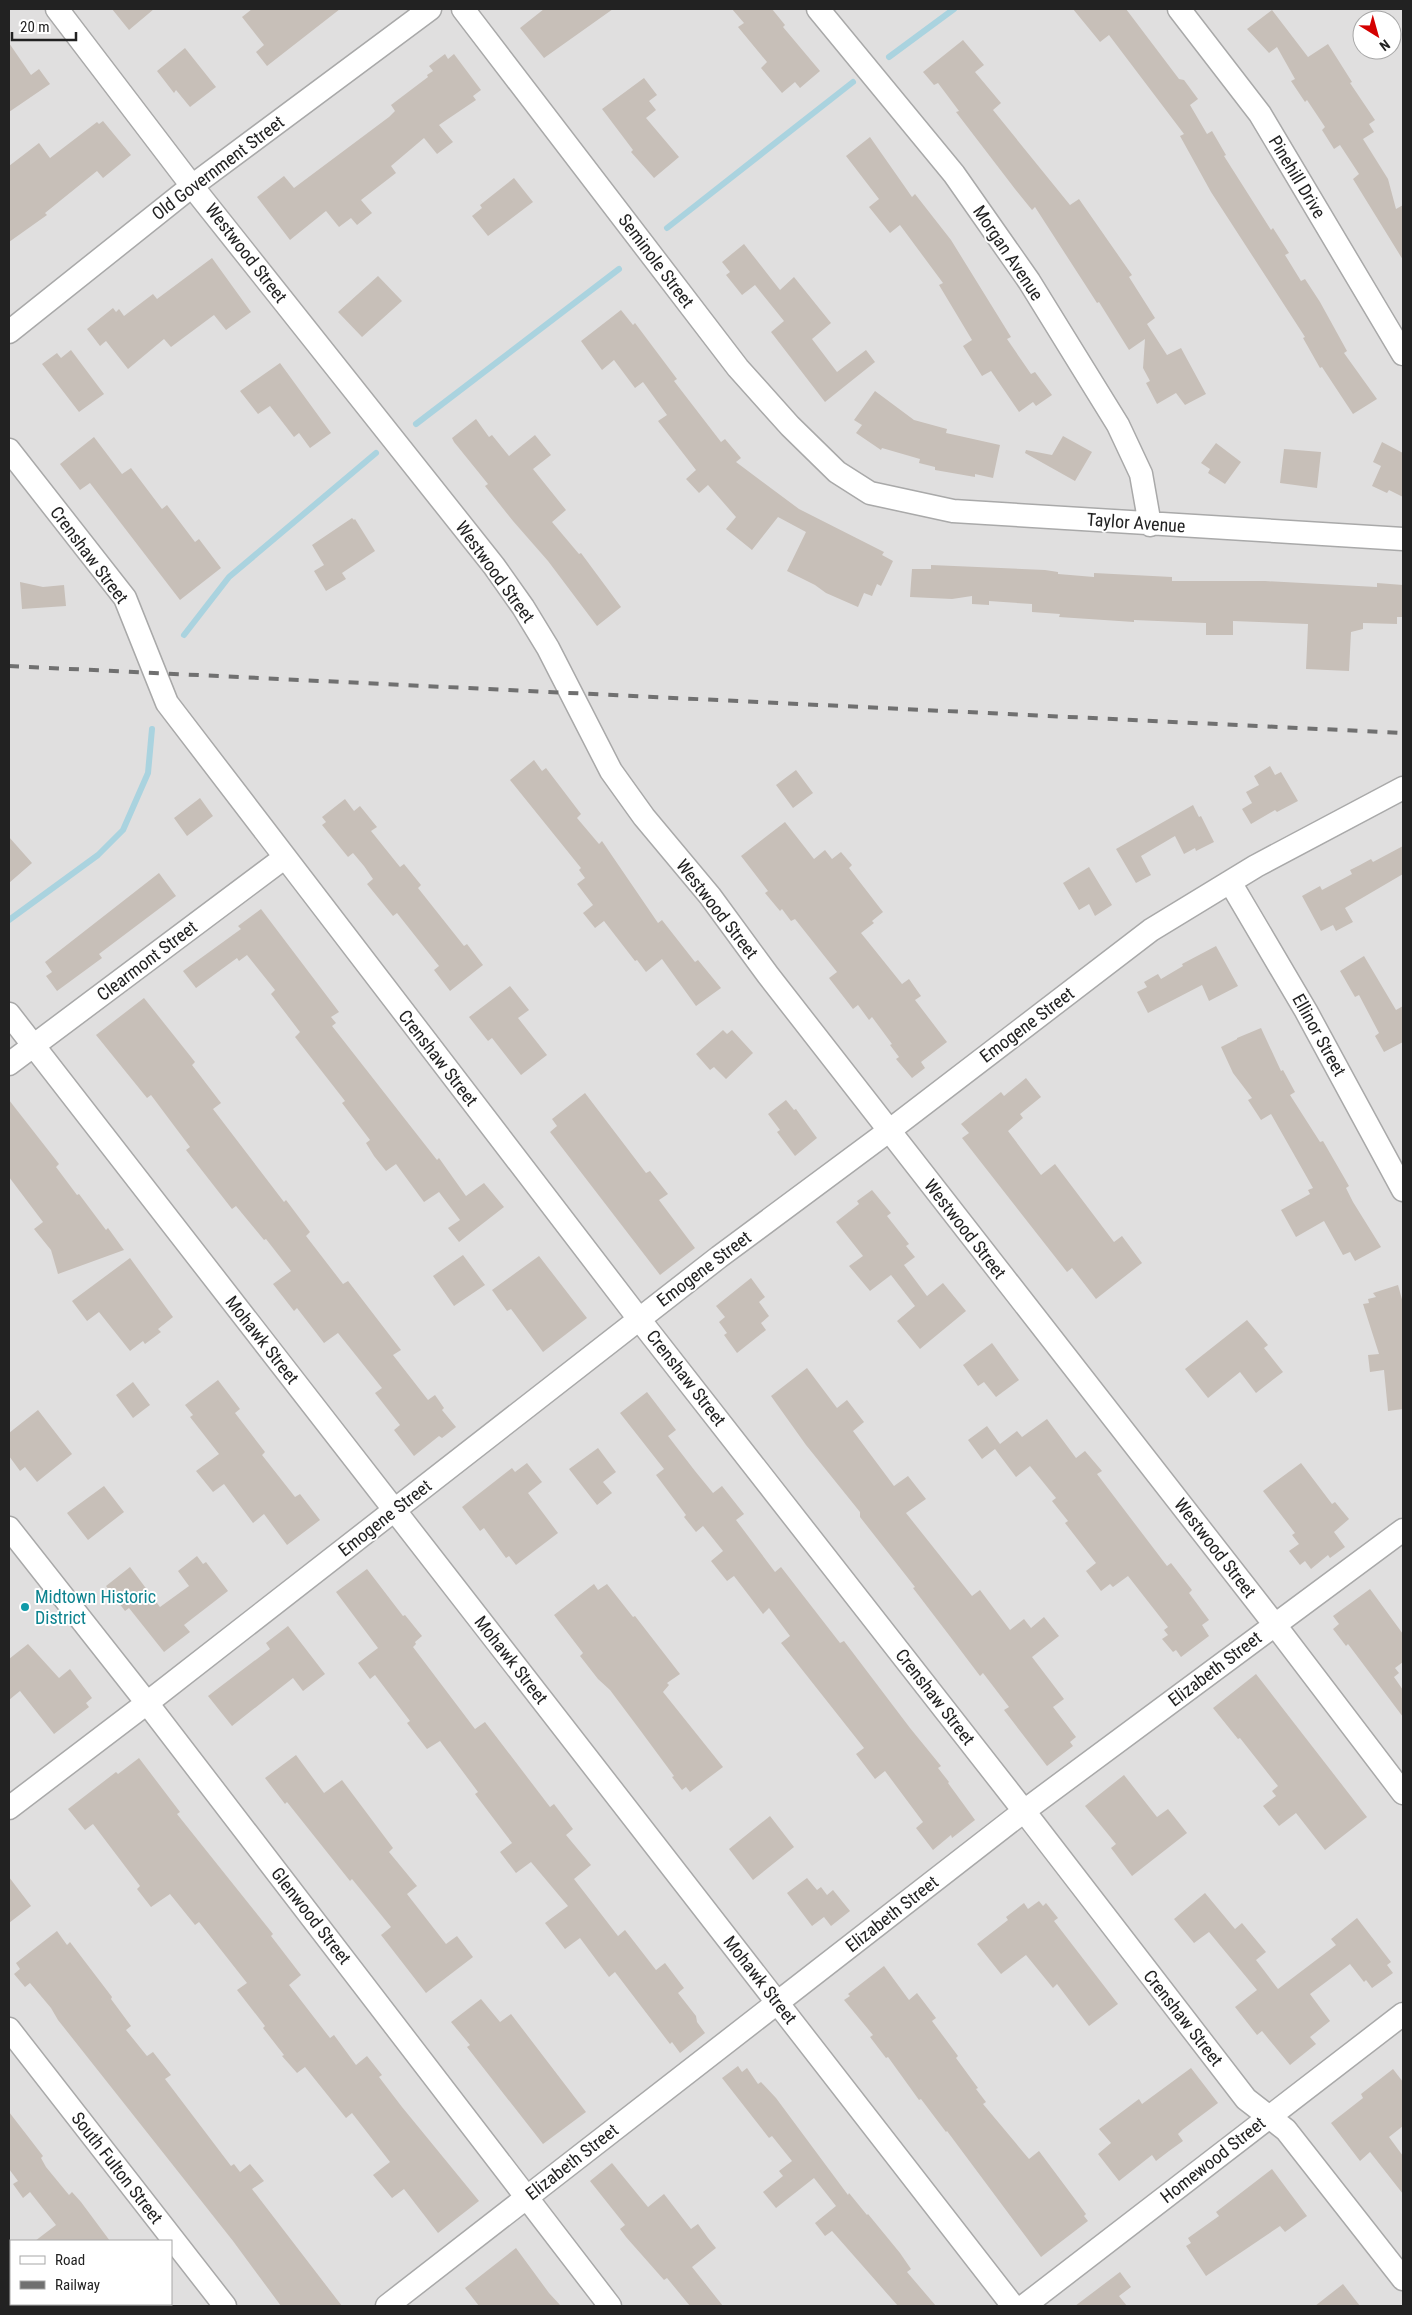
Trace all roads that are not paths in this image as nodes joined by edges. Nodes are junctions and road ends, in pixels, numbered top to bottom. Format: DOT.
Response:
graph roads {
  1 [pos="57,9"];
  2 [pos="430,9"];
  3 [pos="463,9"];
  4 [pos="818,9"];
  5 [pos="1179,9"];
  6 [pos="192,186"];
  7 [pos="9,332"];
  8 [pos="1403,354"];
  9 [pos="9,450"];
  10 [pos="870,493"];
  11 [pos="1150,525"];
  12 [pos="1403,539"];
  13 [pos="1403,788"];
  14 [pos="284,858"];
  15 [pos="1230,882"];
  16 [pos="9,1014"];
  17 [pos="33,1046"];
  18 [pos="9,1064"];
  19 [pos="890,1130"];
  20 [pos="1403,1190"];
  21 [pos="639,1319"];
  22 [pos="395,1510"];
  23 [pos="9,1528"];
  24 [pos="1403,1530"];
  25 [pos="1275,1625"];
  26 [pos="147,1703"];
  27 [pos="1403,1793"];
  28 [pos="9,1808"];
  29 [pos="1024,1811"];
  30 [pos="777,2002"];
  31 [pos="1403,2014"];
  32 [pos="9,2029"];
  33 [pos="1269,2117"];
  34 [pos="528,2197"];
  35 [pos="1403,2279"];
  36 [pos="224,2306"];
  37 [pos="387,2306"];
  38 [pos="610,2306"];
  39 [pos="1013,2306"];
  40 [pos="1024,2306"];
  1 -- 6 [label="street, Westwood Street"];
  2 -- 6 [label="street, Old Government Street"];
  3 -- 10 [label="street, Seminole Street"];
  4 -- 11 [label="street, Morgan Avenue"];
  5 -- 8 [label="street, Pinehill Drive"];
  6 -- 7 [label="street, Old Government Street"];
  6 -- 19 [label="street, Westwood Street"];
  9 -- 14 [label="street, Crenshaw Street"];
  10 -- 11 [label="street, Taylor Avenue"];
  11 -- 12 [label="street, Taylor Avenue"];
  13 -- 15 [label="street, Emogene Street"];
  14 -- 17 [label="street, Clearmont Street"];
  14 -- 21 [label="street, Crenshaw Street"];
  15 -- 19 [label="street, Emogene Street"];
  15 -- 20 [label="street, Ellinor Street"];
  16 -- 17 [label="street, Mohawk Street"];
  17 -- 18 [label="street, Clearmont Street"];
  17 -- 22 [label="street, Mohawk Street"];
  19 -- 21 [label="street, Emogene Street"];
  19 -- 25 [label="street, Westwood Street"];
  21 -- 22 [label="street, Emogene Street"];
  21 -- 29 [label="street, Crenshaw Street"];
  22 -- 26 [label="street, Emogene Street"];
  22 -- 30 [label="street, Mohawk Street"];
  23 -- 26 [label="street, Glenwood Street"];
  24 -- 25 [label="street, Elizabeth Street"];
  25 -- 27 [label="street, Westwood Street"];
  25 -- 29 [label="street, Elizabeth Street"];
  26 -- 28 [label="street, Emogene Street"];
  26 -- 34 [label="street, Glenwood Street"];
  29 -- 30 [label="street, Elizabeth Street"];
  29 -- 33 [label="street, Crenshaw Street"];
  30 -- 34 [label="street, Elizabeth Street"];
  30 -- 39 [label="street, Mohawk Street"];
  31 -- 33 [label="street, Homewood Street"];
  32 -- 36 [label="street, South Fulton Street"];
  33 -- 35 [label="street, Crenshaw Street"];
  33 -- 40 [label="street, Homewood Street"];
  34 -- 37 [label="street, Elizabeth Street"];
  34 -- 38 [label="street, Glenwood Street"];
}
